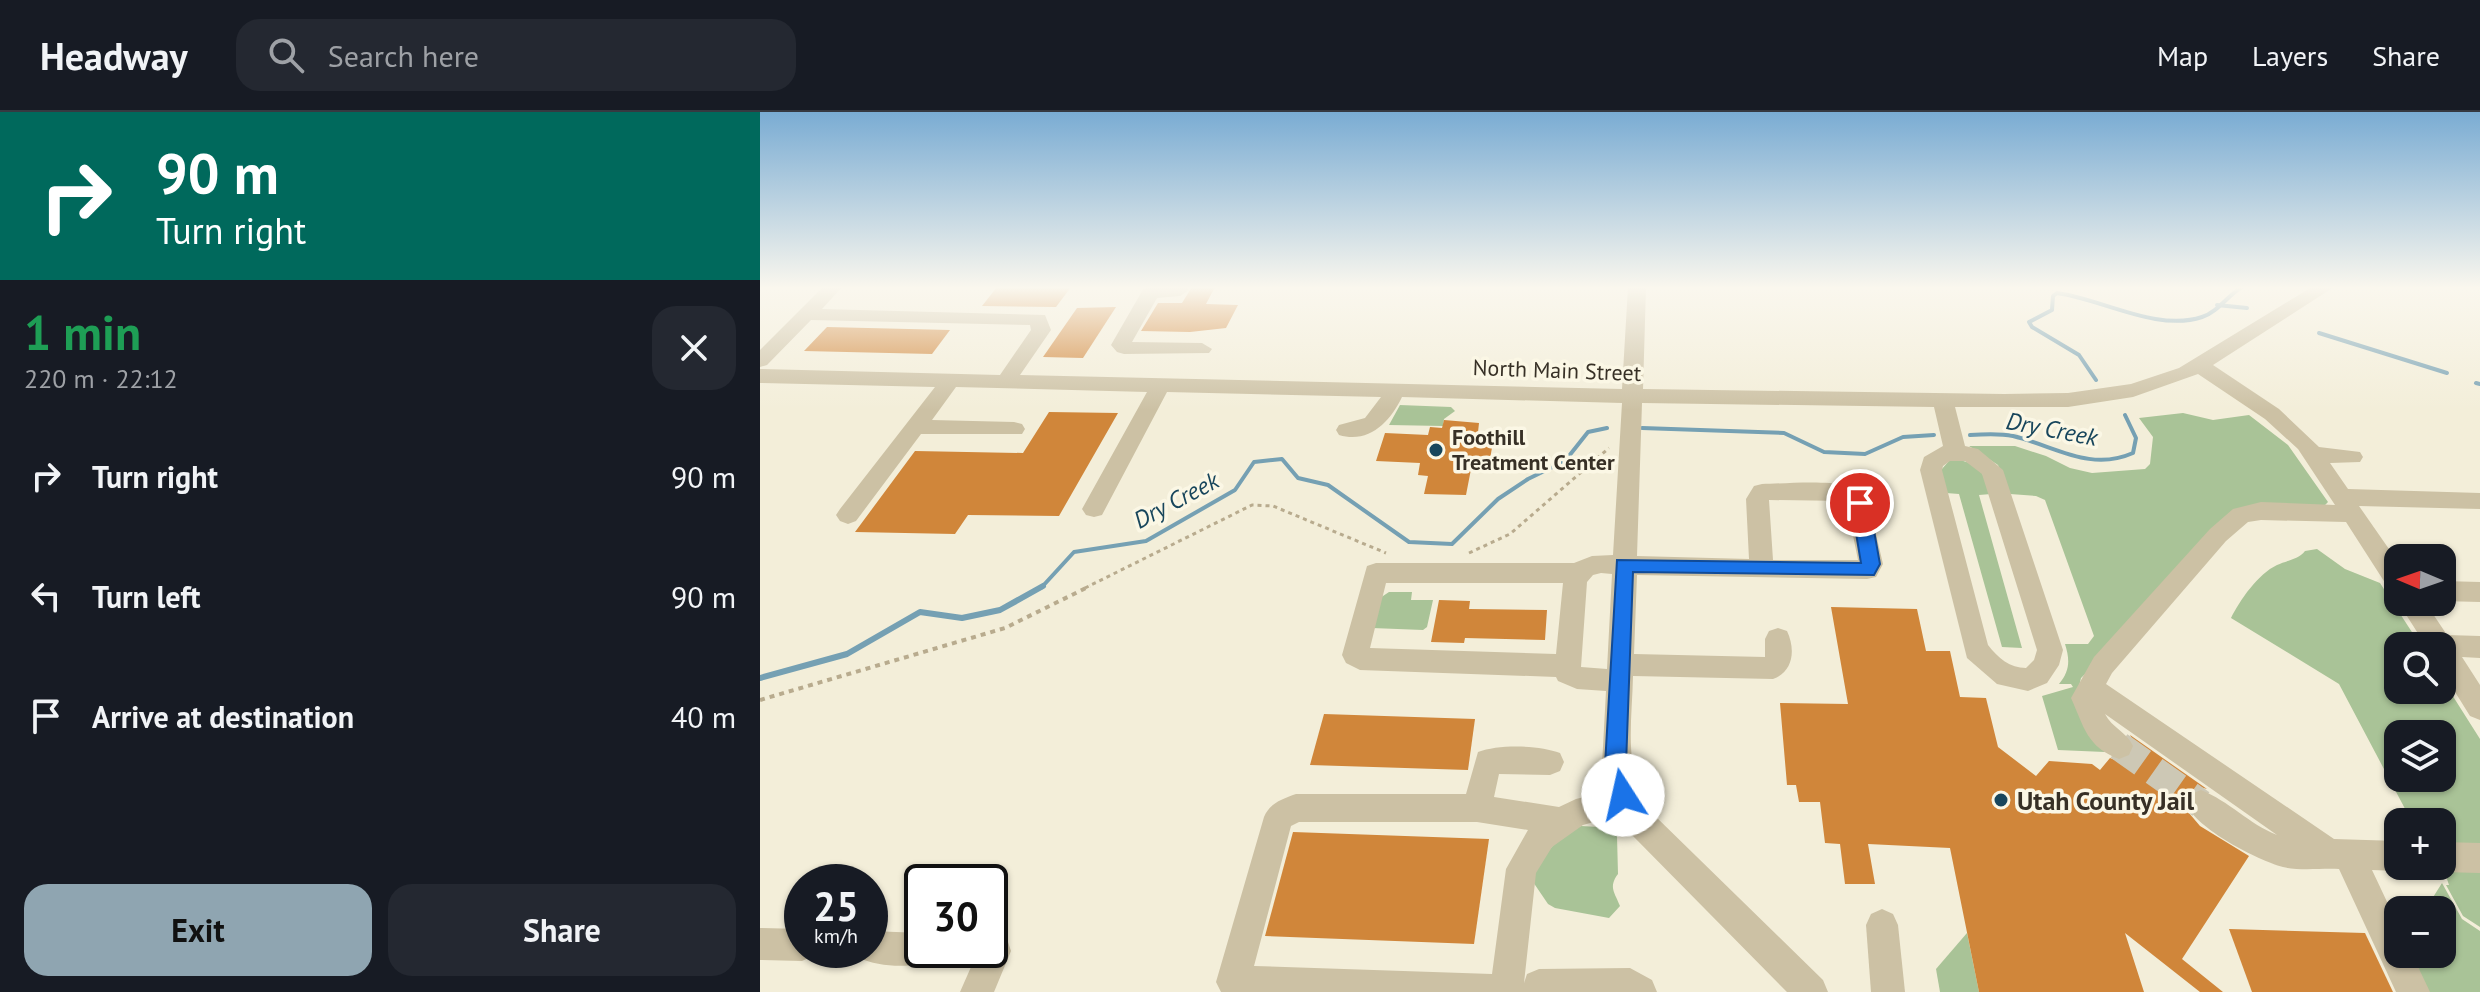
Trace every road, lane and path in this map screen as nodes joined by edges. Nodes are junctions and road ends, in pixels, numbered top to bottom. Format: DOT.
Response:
graph roads {
  1 [pos="792,328"];
  2 [pos="1040,328"];
  3 [pos="1130,328"];
  4 [pos="1634,328"];
  5 [pos="2260,328"];
  6 [pos="1155,348"];
  7 [pos="1202,349"];
  8 [pos="760,361"];
  9 [pos="2200,366"];
  10 [pos="760,376"];
  11 [pos="951,380"];
  12 [pos="1006,381"];
  13 [pos="1134,383"];
  14 [pos="1161,384"];
  15 [pos="1395,389"];
  16 [pos="1630,396"];
  17 [pos="1943,400"];
  18 [pos="915,427"];
  19 [pos="1014,429"];
  20 [pos="1347,430"];
  21 [pos="1609,448"];
  22 [pos="1956,454"];
  23 [pos="2314,454"];
  24 [pos="2352,457"];
  25 [pos="2480,501"];
  26 [pos="2348,505"];
  27 [pos="1094,509"];
  28 [pos="848,515"];
  29 [pos="1388,554"];
  30 [pos="1466,554"];
  31 [pos="2384,560"];
  32 [pos="1624,565"];
  33 [pos="1762,569"];
  34 [pos="1578,573"];
  35 [pos="2456,591"];
  36 [pos="2480,592"];
  37 [pos="1778,639"];
  38 [pos="2456,647"];
  39 [pos="2480,647"];
  40 [pos="1568,666"];
  41 [pos="2456,671"];
  42 [pos="1620,673"];
  43 [pos="2090,688"];
  44 [pos="760,700"];
  45 [pos="2480,708"];
  46 [pos="2119,746"];
  47 [pos="1550,762"];
  48 [pos="1626,800"];
  49 [pos="2201,804"];
  50 [pos="1477,808"];
  51 [pos="1563,822"];
  52 [pos="2339,854"];
  53 [pos="2384,856"];
  54 [pos="2456,857"];
  55 [pos="2480,858"];
  56 [pos="1882,925"];
  57 [pos="760,944"];
  58 [pos="784,945"];
  59 [pos="988,968"];
  60 [pos="1232,987"];
  61 [pos="1528,990"];
  62 [pos="977,992"];
  63 [pos="1640,992"];
  64 [pos="1811,992"];
  65 [pos="1888,992"];
  66 [pos="2413,992"];
  1 -- 8 [label="street"];
  2 -- 12 [label="street"];
  3 -- 6 [label="street"];
  4 -- 16 [label="street"];
  5 -- 9 [label="street, North Main Street"];
  6 -- 7 [label="street"];
  6 -- 13 [label="street"];
  9 -- 17 [label="street, North Main Street"];
  9 -- 23 [label="street"];
  10 -- 11 [label="street, North Main Street"];
  11 -- 12 [label="street, North Main Street"];
  11 -- 18 [label="street"];
  12 -- 13 [label="street, North Main Street"];
  13 -- 14 [label="street, North Main Street"];
  14 -- 15 [label="street, North Main Street"];
  14 -- 27 [label="street"];
  15 -- 16 [label="street, North Main Street"];
  15 -- 20 [label="street"];
  16 -- 17 [label="street, North Main Street"];
  16 -- 32 [label="street"];
  17 -- 22 [label="street"];
  18 -- 19 [label="street"];
  18 -- 28 [label="street"];
  21 -- 30 [label="path"];
  22 -- 22 [label="street"];
  23 -- 24 [label="street"];
  23 -- 26 [label="street"];
  25 -- 26 [label="street"];
  26 -- 31 [label="street"];
  26 -- 43 [label="street"];
  29 -- 44 [label="path"];
  32 -- 33 [label="street"];
  32 -- 34 [label="street"];
  32 -- 42 [label="street"];
  33 -- 33 [label="street"];
  34 -- 40 [label="street"];
  34 -- 40 [label="street"];
  35 -- 36 [label="street"];
  37 -- 42 [label="street"];
  38 -- 39 [label="street"];
  40 -- 42 [label="street"];
  41 -- 45 [label="street"];
  42 -- 48 [label="street"];
  43 -- 46 [label="street"];
  43 -- 52 [label="street"];
  47 -- 50 [label="street"];
  48 -- 51 [label="street"];
  48 -- 64 [label="street"];
  49 -- 52 [label="street"];
  50 -- 51 [label="street"];
  50 -- 60 [label="street"];
  51 -- 61 [label="street"];
  52 -- 53 [label="street"];
  52 -- 66 [label="street"];
  54 -- 55 [label="street"];
  56 -- 65 [label="street"];
  57 -- 58 [label="street"];
  59 -- 62 [label="street"];
  60 -- 61 [label="street"];
  61 -- 63 [label="street"];
}
